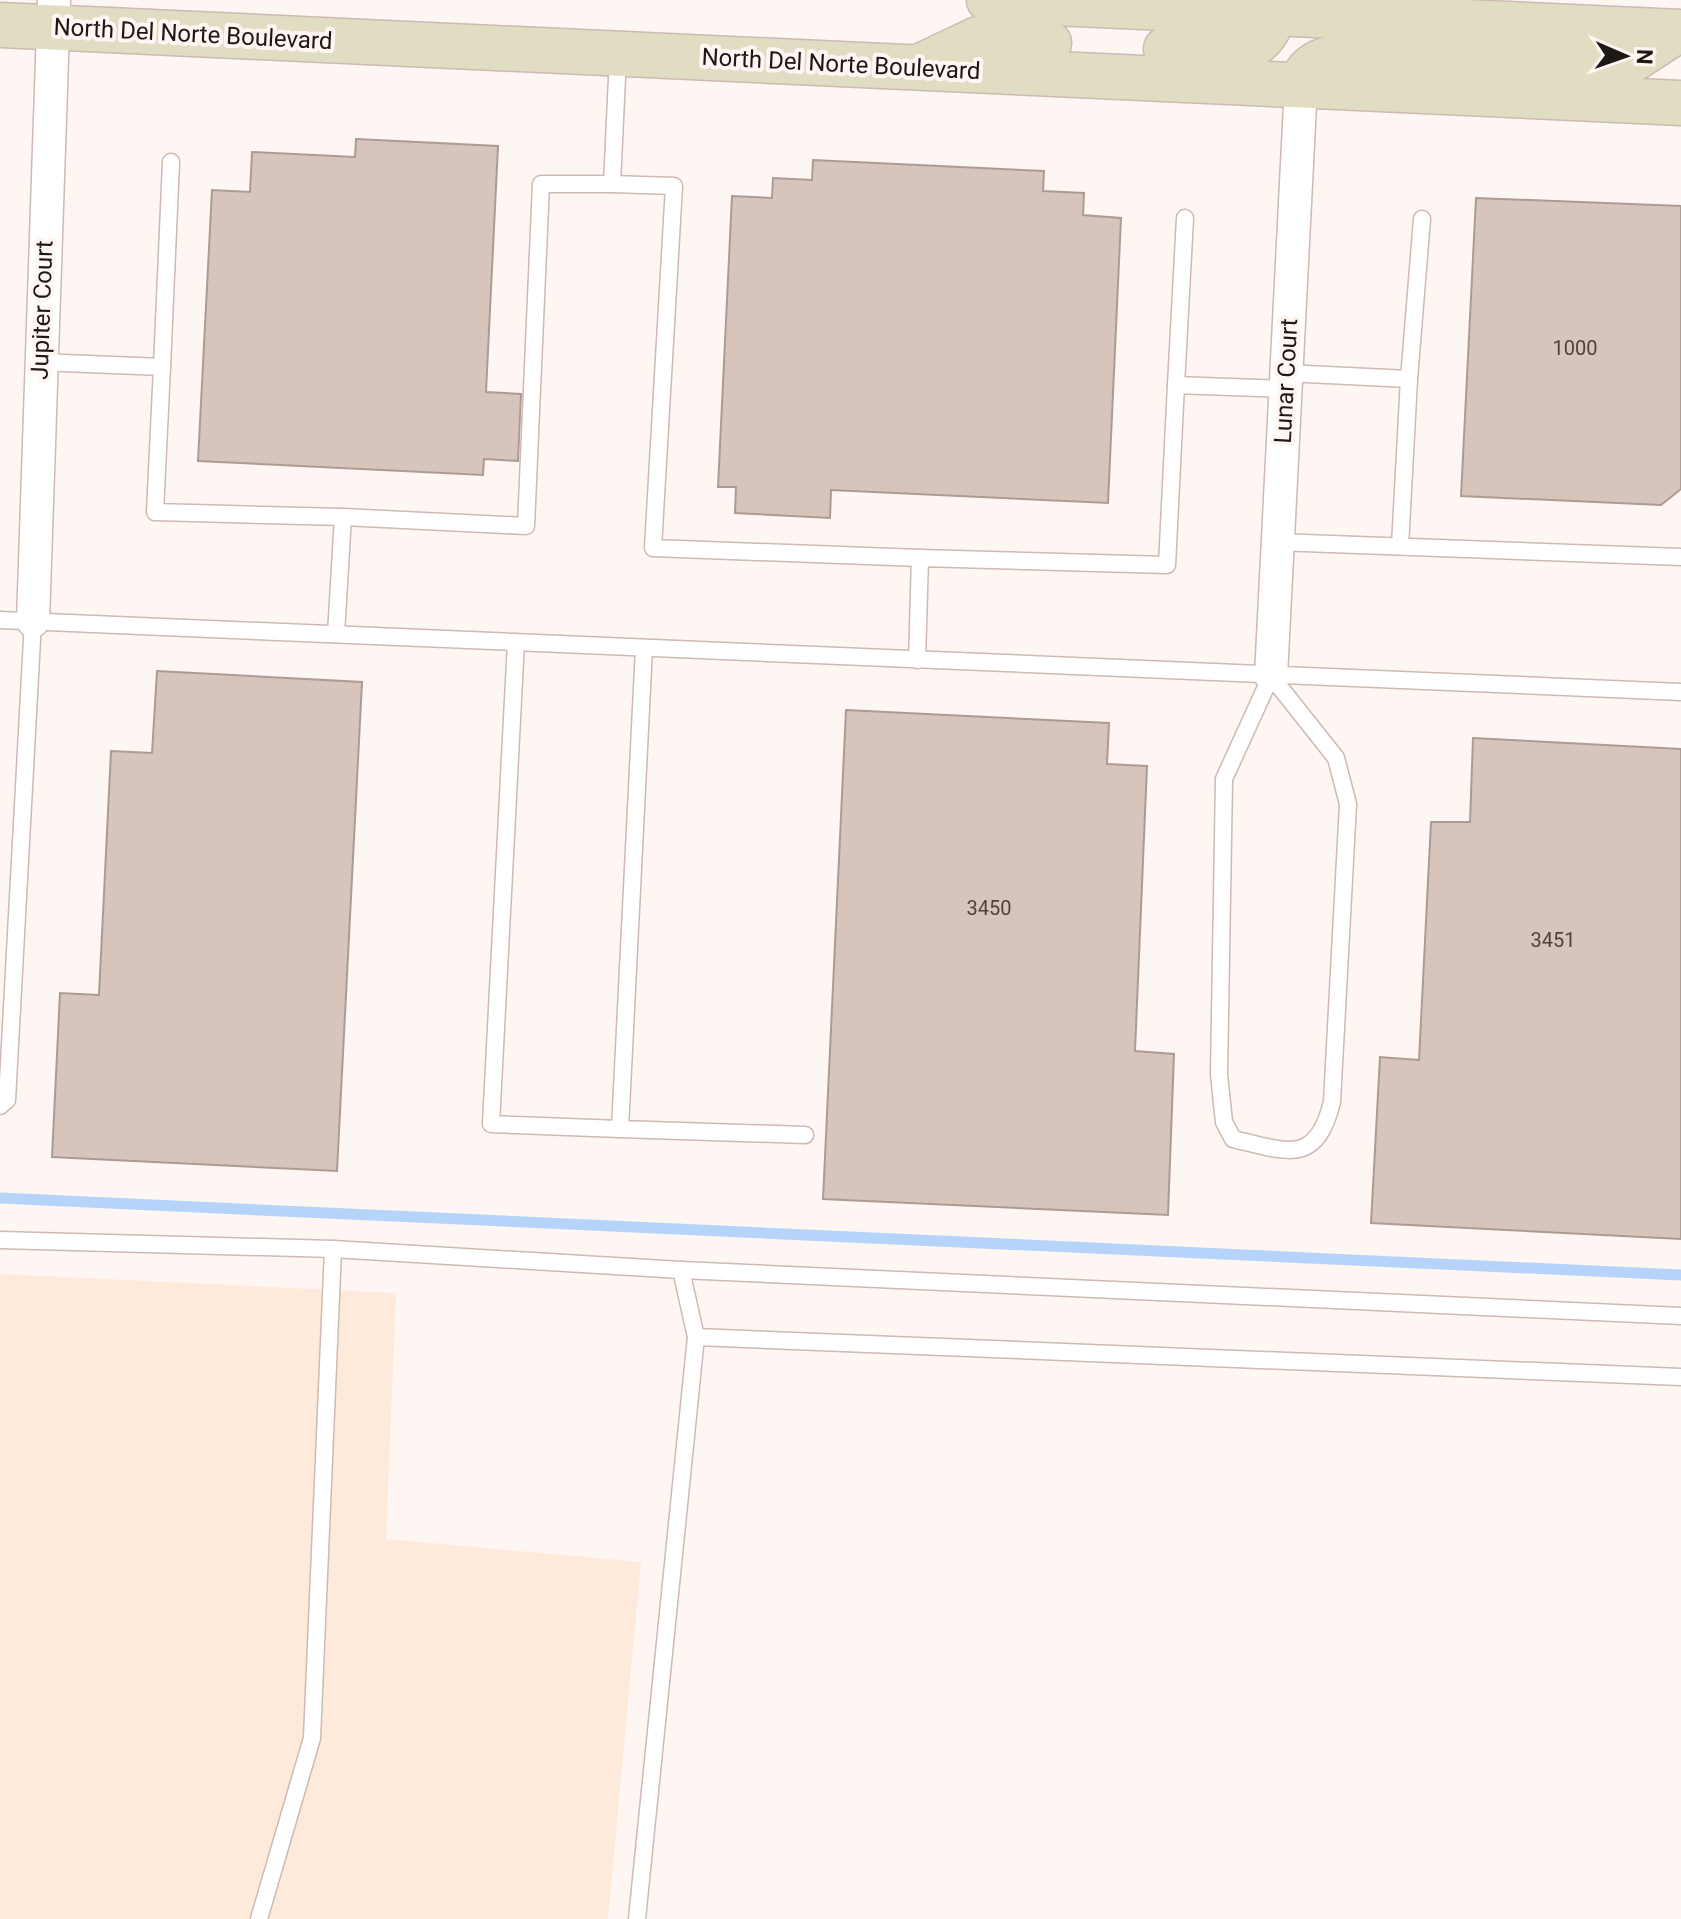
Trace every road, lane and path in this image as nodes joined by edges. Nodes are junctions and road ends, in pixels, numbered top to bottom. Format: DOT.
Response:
graph roads {
  1 [pos="989,0"];
  2 [pos="1274,13"];
  3 [pos="54,14"];
  4 [pos="0,25"];
  5 [pos="1678,32"];
  6 [pos="619,54"];
  7 [pos="918,68"];
  8 [pos="1301,85"];
  9 [pos="1681,103"];
  10 [pos="171,162"];
  11 [pos="612,184"];
  12 [pos="1185,218"];
  13 [pos="1422,219"];
  14 [pos="39,362"];
  15 [pos="162,367"];
  16 [pos="1409,379"];
  17 [pos="1286,381"];
  18 [pos="1176,385"];
  19 [pos="343,517"];
  20 [pos="1277,542"];
  21 [pos="1400,546"];
  22 [pos="1681,557"];
  23 [pos="920,558"];
  24 [pos="0,620"];
  25 [pos="33,621"];
  26 [pos="336,634"];
  27 [pos="516,642"];
  28 [pos="644,648"];
  29 [pos="917,660"];
  30 [pos="1271,676"];
  31 [pos="1681,692"];
  32 [pos="0,1106"];
  33 [pos="620,1129"];
  34 [pos="805,1135"];
  35 [pos="0,1240"];
  36 [pos="333,1249"];
  37 [pos="681,1270"];
  38 [pos="1681,1316"];
  39 [pos="696,1337"];
  40 [pos="1681,1377"];
  41 [pos="259,1919"];
  42 [pos="637,1919"];
  1 -- 2 [label="street"];
  2 -- 5 [label="street"];
  2 -- 7 [label="street"];
  3 -- 4 [label="street, North Del Norte Boulevard"];
  3 -- 6 [label="street, North Del Norte Boulevard"];
  3 -- 14 [label="street, Jupiter Court"];
  5 -- 8 [label="street"];
  6 -- 7 [label="street, North Del Norte Boulevard"];
  6 -- 11 [label="lane"];
  7 -- 8 [label="street, North Del Norte Boulevard"];
  8 -- 9 [label="street, North Del Norte Boulevard"];
  8 -- 17 [label="street, Lunar Court"];
  10 -- 15 [label="lane"];
  11 -- 19 [label="lane"];
  11 -- 23 [label="lane"];
  12 -- 18 [label="lane"];
  13 -- 16 [label="lane"];
  14 -- 15 [label="lane"];
  14 -- 25 [label="street, Jupiter Court"];
  15 -- 19 [label="lane"];
  16 -- 17 [label="lane"];
  16 -- 21 [label="lane"];
  17 -- 18 [label="lane"];
  17 -- 20 [label="street, Lunar Court"];
  18 -- 23 [label="lane"];
  19 -- 26 [label="lane"];
  20 -- 21 [label="lane"];
  20 -- 30 [label="street, Lunar Court"];
  21 -- 22 [label="lane"];
  23 -- 29 [label="lane"];
  24 -- 25 [label="lane"];
  25 -- 26 [label="lane"];
  25 -- 32 [label="lane"];
  26 -- 27 [label="lane"];
  27 -- 28 [label="lane"];
  27 -- 33 [label="lane"];
  28 -- 29 [label="lane"];
  28 -- 33 [label="lane"];
  29 -- 30 [label="lane"];
  30 -- 30 [label="lane"];
  30 -- 31 [label="lane"];
  33 -- 34 [label="lane"];
  35 -- 36 [label="lane"];
  36 -- 37 [label="lane"];
  36 -- 41 [label="lane"];
  37 -- 38 [label="lane"];
  37 -- 39 [label="lane"];
  39 -- 40 [label="lane"];
  39 -- 42 [label="lane"];
}
